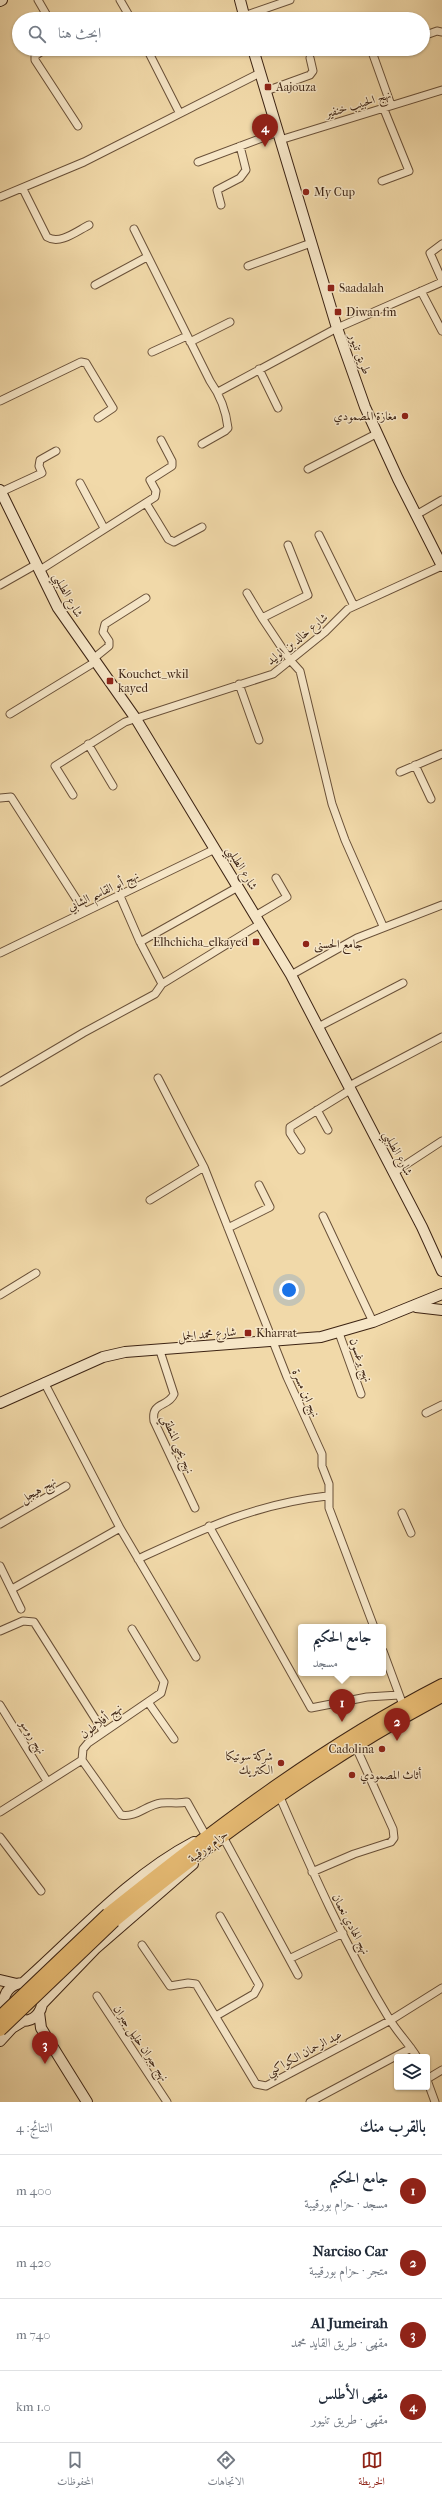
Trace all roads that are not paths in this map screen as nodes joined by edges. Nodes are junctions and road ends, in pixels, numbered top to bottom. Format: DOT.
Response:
graph roads {
  1 [pos="38,0"];
  2 [pos="120,0"];
  3 [pos="240,0"];
  4 [pos="290,0"];
  5 [pos="45,12"];
  6 [pos="127,12"];
  7 [pos="243,12"];
  8 [pos="259,12"];
  9 [pos="442,32"];
  10 [pos="430,34"];
  11 [pos="34,56"];
  12 [pos="151,56"];
  13 [pos="255,56"];
  14 [pos="374,56"];
  15 [pos="310,58"];
  16 [pos="260,74"];
  17 [pos="442,90"];
  18 [pos="266,91"];
  19 [pos="391,105"];
  20 [pos="383,107"];
  21 [pos="179,112"];
  22 [pos="78,126"];
  23 [pos="279,136"];
  24 [pos="240,146"];
  25 [pos="198,162"];
  26 [pos="382,181"];
  27 [pos="23,189"];
  28 [pos="0,197"];
  29 [pos="221,206"];
  30 [pos="89,225"];
  31 [pos="134,229"];
  32 [pos="311,243"];
  33 [pos="442,244"];
  34 [pos="147,257"];
  35 [pos="248,266"];
  36 [pos="442,281"];
  37 [pos="95,285"];
  38 [pos="421,291"];
  39 [pos="230,322"];
  40 [pos="337,328"];
  41 [pos="442,331"];
  42 [pos="189,339"];
  43 [pos="152,352"];
  44 [pos="259,369"];
  45 [pos="218,392"];
  46 [pos="0,401"];
  47 [pos="278,408"];
  48 [pos="98,418"];
  49 [pos="376,434"];
  50 [pos="161,440"];
  51 [pos="202,444"];
  52 [pos="56,451"];
  53 [pos="308,468"];
  54 [pos="80,484"];
  55 [pos="1,491"];
  56 [pos="442,500"];
  57 [pos="146,503"];
  58 [pos="416,514"];
  59 [pos="202,527"];
  60 [pos="104,528"];
  61 [pos="319,535"];
  62 [pos="288,545"];
  63 [pos="442,566"];
  64 [pos="38,567"];
  65 [pos="0,585"];
  66 [pos="247,594"];
  67 [pos="146,598"];
  68 [pos="354,606"];
  69 [pos="262,618"];
  70 [pos="94,660"];
  71 [pos="290,660"];
  72 [pos="239,684"];
  73 [pos="10,714"];
  74 [pos="136,719"];
  75 [pos="259,740"];
  76 [pos="88,744"];
  77 [pos="442,754"];
  78 [pos="415,765"];
  79 [pos="400,772"];
  80 [pos="113,786"];
  81 [pos="73,795"];
  82 [pos="0,798"];
  83 [pos="431,799"];
  84 [pos="215,849"];
  85 [pos="276,878"];
  86 [pos="238,887"];
  87 [pos="120,896"];
  88 [pos="442,905"];
  89 [pos="84,912"];
  90 [pos="258,920"];
  91 [pos="383,926"];
  92 [pos="140,942"];
  93 [pos="0,953"];
  94 [pos="291,974"];
  95 [pos="403,983"];
  96 [pos="162,984"];
  97 [pos="320,1026"];
  98 [pos="442,1037"];
  99 [pos="158,1078"];
  100 [pos="0,1082"];
  101 [pos="349,1088"];
  102 [pos="317,1110"];
  103 [pos="328,1130"];
  104 [pos="442,1142"];
  105 [pos="301,1150"];
  106 [pos="204,1167"];
  107 [pos="393,1173"];
  108 [pos="259,1185"];
  109 [pos="150,1200"];
  110 [pos="323,1216"];
  111 [pos="228,1228"];
  112 [pos="442,1271"];
  113 [pos="36,1273"];
  114 [pos="0,1294"];
  115 [pos="442,1294"];
  116 [pos="412,1307"];
  117 [pos="442,1310"];
  118 [pos="372,1322"];
  119 [pos="339,1333"];
  120 [pos="272,1340"];
  121 [pos="160,1351"];
  122 [pos="44,1382"];
  123 [pos="361,1394"];
  124 [pos="0,1403"];
  125 [pos="442,1405"];
  126 [pos="426,1413"];
  127 [pos="66,1486"];
  128 [pos="328,1494"];
  129 [pos="195,1508"];
  130 [pos="402,1512"];
  131 [pos="0,1524"];
  132 [pos="209,1526"];
  133 [pos="120,1528"];
  134 [pos="411,1533"];
  135 [pos="138,1559"];
  136 [pos="0,1566"];
  137 [pos="12,1589"];
  138 [pos="21,1609"];
  139 [pos="373,1624"];
  140 [pos="132,1629"];
  141 [pos="0,1631"];
  142 [pos="196,1657"];
  143 [pos="386,1659"];
  144 [pos="442,1685"];
  145 [pos="442,1696"];
  146 [pos="401,1700"];
  147 [pos="148,1702"];
  148 [pos="0,1706"];
  149 [pos="104,1730"];
  150 [pos="174,1739"];
  151 [pos="355,1745"];
  152 [pos="82,1760"];
  153 [pos="47,1781"];
  154 [pos="279,1795"];
  155 [pos="0,1812"];
  156 [pos="222,1835"];
  157 [pos="0,1836"];
  158 [pos="208,1840"];
  159 [pos="312,1872"];
  160 [pos="41,1891"];
  161 [pos="220,1916"];
  162 [pos="111,1918"];
  163 [pos="343,1933"];
  164 [pos="142,1945"];
  165 [pos="291,1958"];
  166 [pos="298,1975"];
  167 [pos="0,1980"];
  168 [pos="20,1983"];
  169 [pos="0,1988"];
  170 [pos="442,1988"];
  171 [pos="97,1996"];
  172 [pos="3,2004"];
  173 [pos="41,2008"];
  174 [pos="216,2016"];
  175 [pos="0,2017"];
  176 [pos="26,2020"];
  177 [pos="390,2020"];
  178 [pos="41,2028"];
  179 [pos="0,2030"];
  180 [pos="0,2041"];
  181 [pos="411,2048"];
  182 [pos="414,2054"];
  183 [pos="442,2070"];
  184 [pos="430,2078"];
  185 [pos="430,2088"];
  186 [pos="87,2102"];
  187 [pos="168,2102"];
  188 [pos="310,2102"];
  189 [pos="435,2102"];
  1 -- 5 [label="street"];
  2 -- 6 [label="street"];
  3 -- 7 [label="street"];
  4 -- 8 [label="street"];
  9 -- 10 [label="street"];
  11 -- 22 [label="street"];
  12 -- 21 [label="street"];
  13 -- 16 [label="street, طريق تنيور"];
  14 -- 19 [label="street"];
  15 -- 18 [label="street"];
  16 -- 18 [label="street, طريق تنيور"];
  16 -- 21 [label="street"];
  17 -- 19 [label="street, نهج الحبيب خنفير"];
  18 -- 23 [label="street, طريق تنيور"];
  19 -- 20 [label="street, نهج الحبيب خنفير"];
  20 -- 23 [label="street, نهج الحبيب خنفير"];
  20 -- 26 [label="street"];
  21 -- 27 [label="street"];
  23 -- 24 [label="street, نهج الحبيب خنفير"];
  23 -- 32 [label="street, طريق تنيور"];
  24 -- 25 [label="street, نهج الحبيب خنفير"];
  24 -- 29 [label="street"];
  27 -- 28 [label="street"];
  27 -- 30 [label="street"];
  31 -- 34 [label="street"];
  32 -- 35 [label="street"];
  32 -- 40 [label="street, طريق تنيور"];
  33 -- 36 [label="street"];
  34 -- 37 [label="street"];
  34 -- 42 [label="street"];
  36 -- 38 [label="street"];
  38 -- 40 [label="street"];
  38 -- 41 [label="street"];
  39 -- 42 [label="street"];
  40 -- 44 [label="street"];
  40 -- 49 [label="street, طريق تنيور"];
  42 -- 43 [label="street"];
  42 -- 45 [label="street"];
  44 -- 45 [label="street"];
  44 -- 47 [label="street"];
  45 -- 51 [label="street"];
  46 -- 48 [label="street"];
  49 -- 53 [label="street"];
  49 -- 58 [label="street, طريق تنيور"];
  50 -- 57 [label="street"];
  52 -- 55 [label="street"];
  54 -- 60 [label="street"];
  55 -- 64 [label="street, شارع الطبلبي"];
  56 -- 58 [label="street"];
  57 -- 59 [label="street"];
  57 -- 60 [label="street"];
  58 -- 63 [label="street, طريق تنيور"];
  60 -- 64 [label="street"];
  61 -- 68 [label="street"];
  62 -- 69 [label="street"];
  63 -- 68 [label="street, شارع خالد بن الوليد"];
  64 -- 65 [label="street"];
  64 -- 70 [label="street, شارع الطبلبي"];
  66 -- 69 [label="street"];
  67 -- 70 [label="street"];
  68 -- 71 [label="street, شارع خالد بن الوليد"];
  69 -- 71 [label="street"];
  70 -- 73 [label="street"];
  70 -- 74 [label="street, شارع الطبلبي"];
  71 -- 72 [label="street, شارع خالد بن الوليد"];
  71 -- 91 [label="street"];
  72 -- 74 [label="street, شارع خالد بن الوليد"];
  72 -- 75 [label="street"];
  74 -- 76 [label="street, شارع خالد بن الوليد"];
  74 -- 84 [label="street, شارع الطبلبي"];
  76 -- 80 [label="street"];
  76 -- 81 [label="street, شارع خالد بن الوليد"];
  77 -- 78 [label="street"];
  78 -- 79 [label="street"];
  78 -- 83 [label="street"];
  82 -- 89 [label="street"];
  84 -- 86 [label="street, شارع الطبلبي"];
  84 -- 87 [label="street, نهج أبو القاسم الشابي"];
  85 -- 90 [label="street"];
  86 -- 90 [label="street, شارع الطبلبي"];
  86 -- 92 [label="street"];
  87 -- 89 [label="street, نهج أبو القاسم الشابي"];
  87 -- 92 [label="street"];
  88 -- 91 [label="street"];
  89 -- 93 [label="street, نهج أبو القاسم الشابي"];
  90 -- 94 [label="street, شارع الطبلبي"];
  90 -- 96 [label="street"];
  91 -- 94 [label="street"];
  92 -- 96 [label="street"];
  94 -- 97 [label="street, شارع الطبلبي"];
  95 -- 97 [label="street"];
  96 -- 100 [label="street"];
  97 -- 101 [label="street, شارع الطبلبي"];
  98 -- 101 [label="street"];
  99 -- 106 [label="street, نهج ابن مسرة"];
  101 -- 102 [label="street"];
  101 -- 107 [label="street, شارع الطبلبي"];
  102 -- 103 [label="street"];
  102 -- 105 [label="street"];
  104 -- 107 [label="street"];
  106 -- 109 [label="street"];
  106 -- 111 [label="street, نهج ابن مسرة"];
  107 -- 112 [label="street, شارع الطبلبي"];
  108 -- 111 [label="street"];
  110 -- 118 [label="street"];
  111 -- 120 [label="street, نهج ابن مسرة"];
  113 -- 114 [label="street"];
  115 -- 116 [label="street, شارع محمد الجمل"];
  116 -- 117 [label="street"];
  116 -- 118 [label="street, شارع محمد الجمل"];
  118 -- 119 [label="street, شارع محمد الجمل"];
  119 -- 120 [label="street, شارع محمد الجمل"];
  119 -- 123 [label="street, نهج برغسون"];
  120 -- 121 [label="street, شارع محمد الجمل"];
  120 -- 128 [label="street, نهج ابن مسرة"];
  121 -- 122 [label="street, شارع محمد الجمل"];
  121 -- 129 [label="street, نهج يحيى المنطقي"];
  122 -- 124 [label="street, شارع محمد الجمل"];
  122 -- 133 [label="street"];
  125 -- 126 [label="street"];
  127 -- 131 [label="street, نهج هيجل"];
  128 -- 132 [label="street"];
  128 -- 139 [label="street, نهج ابن مسرة"];
  130 -- 134 [label="street"];
  132 -- 135 [label="street"];
  132 -- 146 [label="street"];
  133 -- 135 [label="street"];
  133 -- 137 [label="street"];
  135 -- 142 [label="street"];
  136 -- 137 [label="street"];
  137 -- 138 [label="street"];
  140 -- 147 [label="street, نهج أفلاطون"];
  141 -- 149 [label="street"];
  143 -- 146 [label="street"];
  144 -- 146 [label="highway, حزام بورقيبة"];
  145 -- 151 [label="highway, حزام بورقيبة"];
  146 -- 158 [label="highway, حزام بورقيبة"];
  147 -- 149 [label="street, نهج أفلاطون"];
  147 -- 150 [label="street"];
  148 -- 153 [label="street, نهج روسو"];
  149 -- 152 [label="street, نهج أفلاطون"];
  151 -- 154 [label="highway, حزام بورقيبة"];
  151 -- 159 [label="street"];
  152 -- 153 [label="street"];
  152 -- 158 [label="street"];
  153 -- 155 [label="street"];
  154 -- 156 [label="highway, حزام بورقيبة"];
  154 -- 159 [label="street, نهج الهادي نعمان"];
  156 -- 158 [label="highway, حزام بورقيبة"];
  156 -- 165 [label="street"];
  157 -- 160 [label="street"];
  158 -- 162 [label="highway, حزام بورقيبة"];
  158 -- 168 [label="street"];
  158 -- 173 [label="street"];
  159 -- 163 [label="street, نهج الهادي نعمان"];
  161 -- 174 [label="street"];
  162 -- 175 [label="highway, حزام بورقيبة, bridge"];
  162 -- 179 [label="highway, حزام بورقيبة, bridge"];
  163 -- 165 [label="street"];
  163 -- 177 [label="street, نهج الهادي نعمان"];
  164 -- 174 [label="street, عبد الرحمان الكواكبي"];
  165 -- 166 [label="street"];
  167 -- 168 [label="street"];
  168 -- 172 [label="street"];
  168 -- 173 [label="street"];
  169 -- 172 [label="street"];
  170 -- 177 [label="street, عبد الرحمان الكواكبي"];
  171 -- 187 [label="street, نهج جبران خليل جبران"];
  172 -- 176 [label="street"];
  173 -- 176 [label="street"];
  173 -- 178 [label="street"];
  174 -- 177 [label="street, عبد الرحمان الكواكبي"];
  176 -- 178 [label="street"];
  176 -- 180 [label="street"];
  177 -- 181 [label="street, نهج الهادي نعمان"];
  178 -- 186 [label="street"];
  181 -- 182 [label="street, نهج الهادي نعمان"];
  181 -- 188 [label="street"];
  183 -- 184 [label="street"];
  185 -- 189 [label="street"];
}
